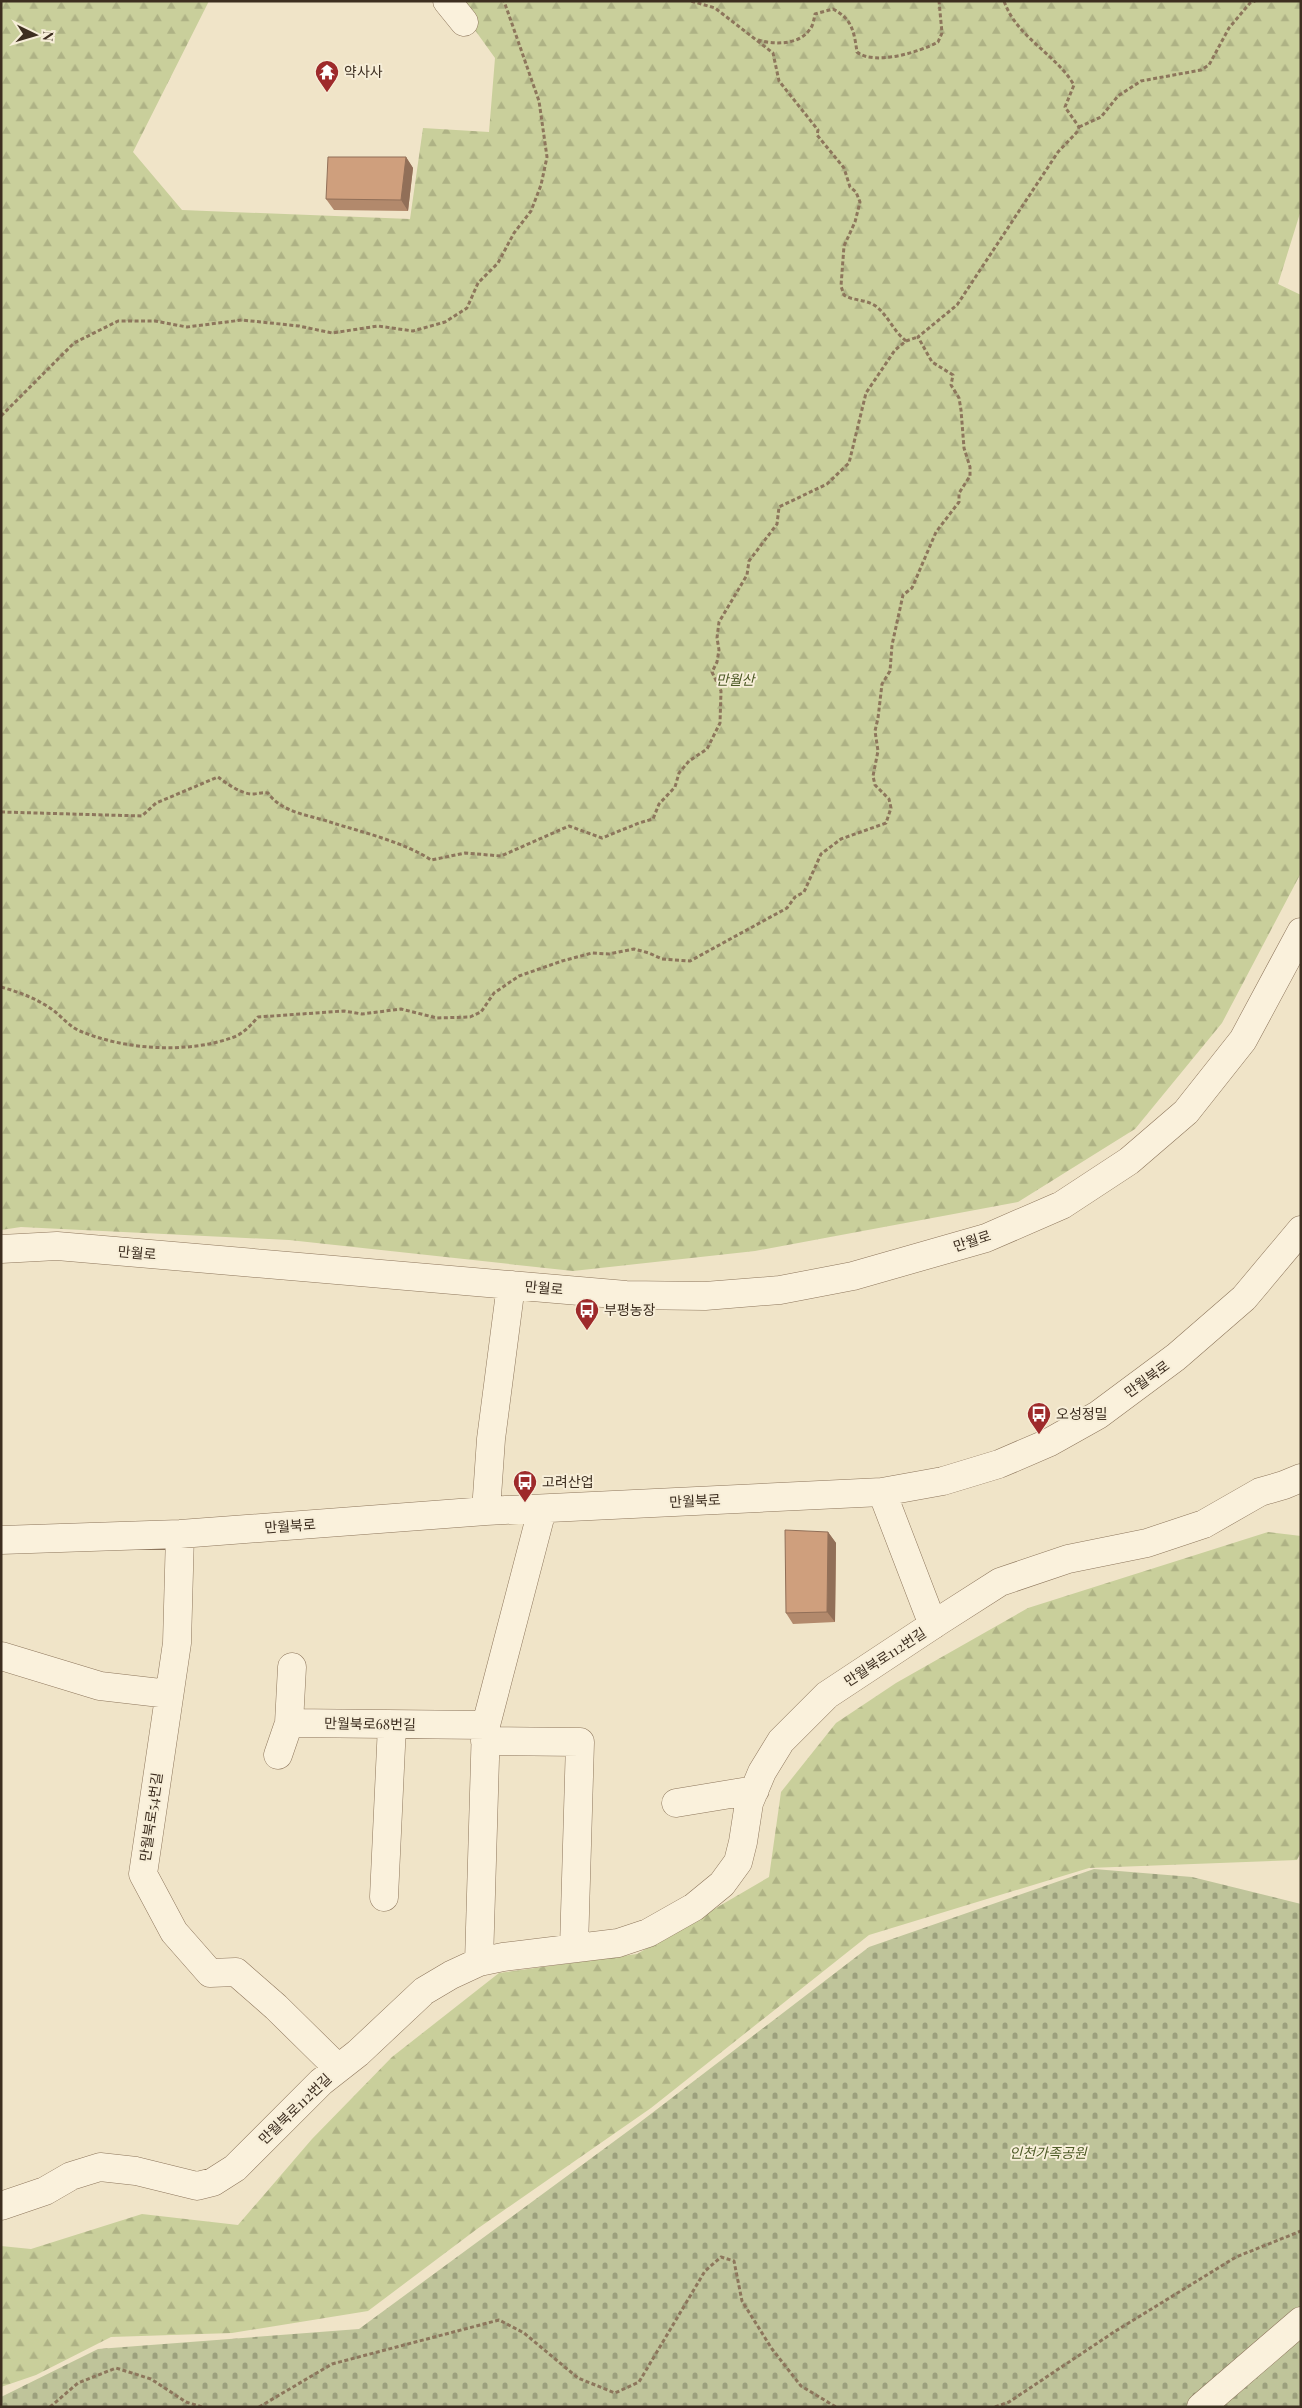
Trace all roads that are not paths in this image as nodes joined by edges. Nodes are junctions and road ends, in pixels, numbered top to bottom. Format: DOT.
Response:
graph roads {
  1 [pos="448,1"];
  2 [pos="464,22"];
  3 [pos="1301,932"];
  4 [pos="1301,1230"];
  5 [pos="1,1249"];
  6 [pos="511,1285"];
  7 [pos="1301,1478"];
  8 [pos="882,1492"];
  9 [pos="542,1510"];
  10 [pos="486,1511"];
  11 [pos="180,1534"];
  12 [pos="1,1540"];
  13 [pos="933,1625"];
  14 [pos="1,1656"];
  15 [pos="292,1667"];
  16 [pos="169,1694"];
  17 [pos="289,1723"];
  18 [pos="392,1725"];
  19 [pos="486,1733"];
  20 [pos="278,1755"];
  21 [pos="755,1790"];
  22 [pos="676,1803"];
  23 [pos="384,1897"];
  24 [pos="574,1948"];
  25 [pos="479,1962"];
  26 [pos="338,2068"];
  27 [pos="1,2206"];
  28 [pos="1301,2321"];
  29 [pos="1201,2407"];
  1 -- 2 [label="street"];
  3 -- 6 [label="street, 만월로"];
  4 -- 8 [label="street, 만월북로"];
  5 -- 6 [label="street, 만월로"];
  6 -- 10 [label="street, 만월로"];
  7 -- 13 [label="street, 만월북로112번길"];
  8 -- 9 [label="street, 만월북로"];
  8 -- 13 [label="street"];
  9 -- 10 [label="street, 만월북로"];
  9 -- 19 [label="street"];
  10 -- 11 [label="street, 만월북로"];
  11 -- 12 [label="street, 만월북로"];
  11 -- 16 [label="street, 만월북로54번길"];
  13 -- 21 [label="street, 만월북로112번길"];
  14 -- 16 [label="street"];
  15 -- 17 [label="street"];
  16 -- 26 [label="street, 만월북로54번길"];
  17 -- 18 [label="street, 만월북로68번길"];
  17 -- 20 [label="street"];
  18 -- 19 [label="street, 만월북로68번길"];
  18 -- 23 [label="street"];
  19 -- 24 [label="street, 만월북로68번길"];
  19 -- 25 [label="street"];
  21 -- 22 [label="street"];
  21 -- 24 [label="street, 만월북로112번길"];
  24 -- 25 [label="street, 만월북로112번길"];
  25 -- 26 [label="street, 만월북로112번길"];
  26 -- 27 [label="street, 만월북로112번길"];
  28 -- 29 [label="street"];
}
